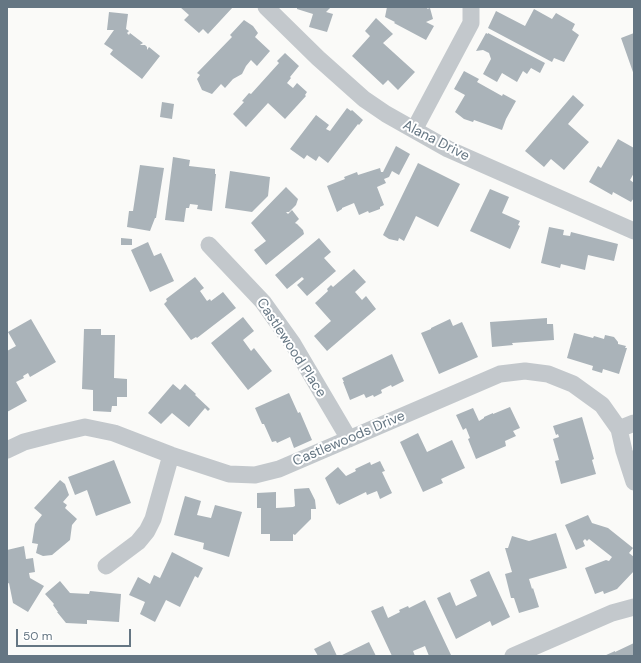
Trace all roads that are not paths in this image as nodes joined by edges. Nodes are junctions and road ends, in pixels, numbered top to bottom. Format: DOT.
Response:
graph roads {
  1 [pos="266,7"];
  2 [pos="471,7"];
  3 [pos="414,130"];
  4 [pos="634,231"];
  5 [pos="209,245"];
  6 [pos="626,426"];
  7 [pos="349,439"];
  8 [pos="7,450"];
  9 [pos="171,455"];
  10 [pos="634,482"];
  11 [pos="106,566"];
  12 [pos="634,607"];
  13 [pos="513,656"];
  1 -- 3 [label="street, Alana Drive"];
  2 -- 3 [label="street"];
  3 -- 4 [label="street, Alana Drive"];
  5 -- 7 [label="street, Castlewood Place"];
  6 -- 7 [label="street, Castlewoods Drive"];
  6 -- 10 [label="street, Castlewoods Drive"];
  7 -- 9 [label="street, Castlewoods Drive"];
  8 -- 9 [label="street, Castlewoods Drive"];
  9 -- 11 [label="street"];
  12 -- 13 [label="street"];
}
